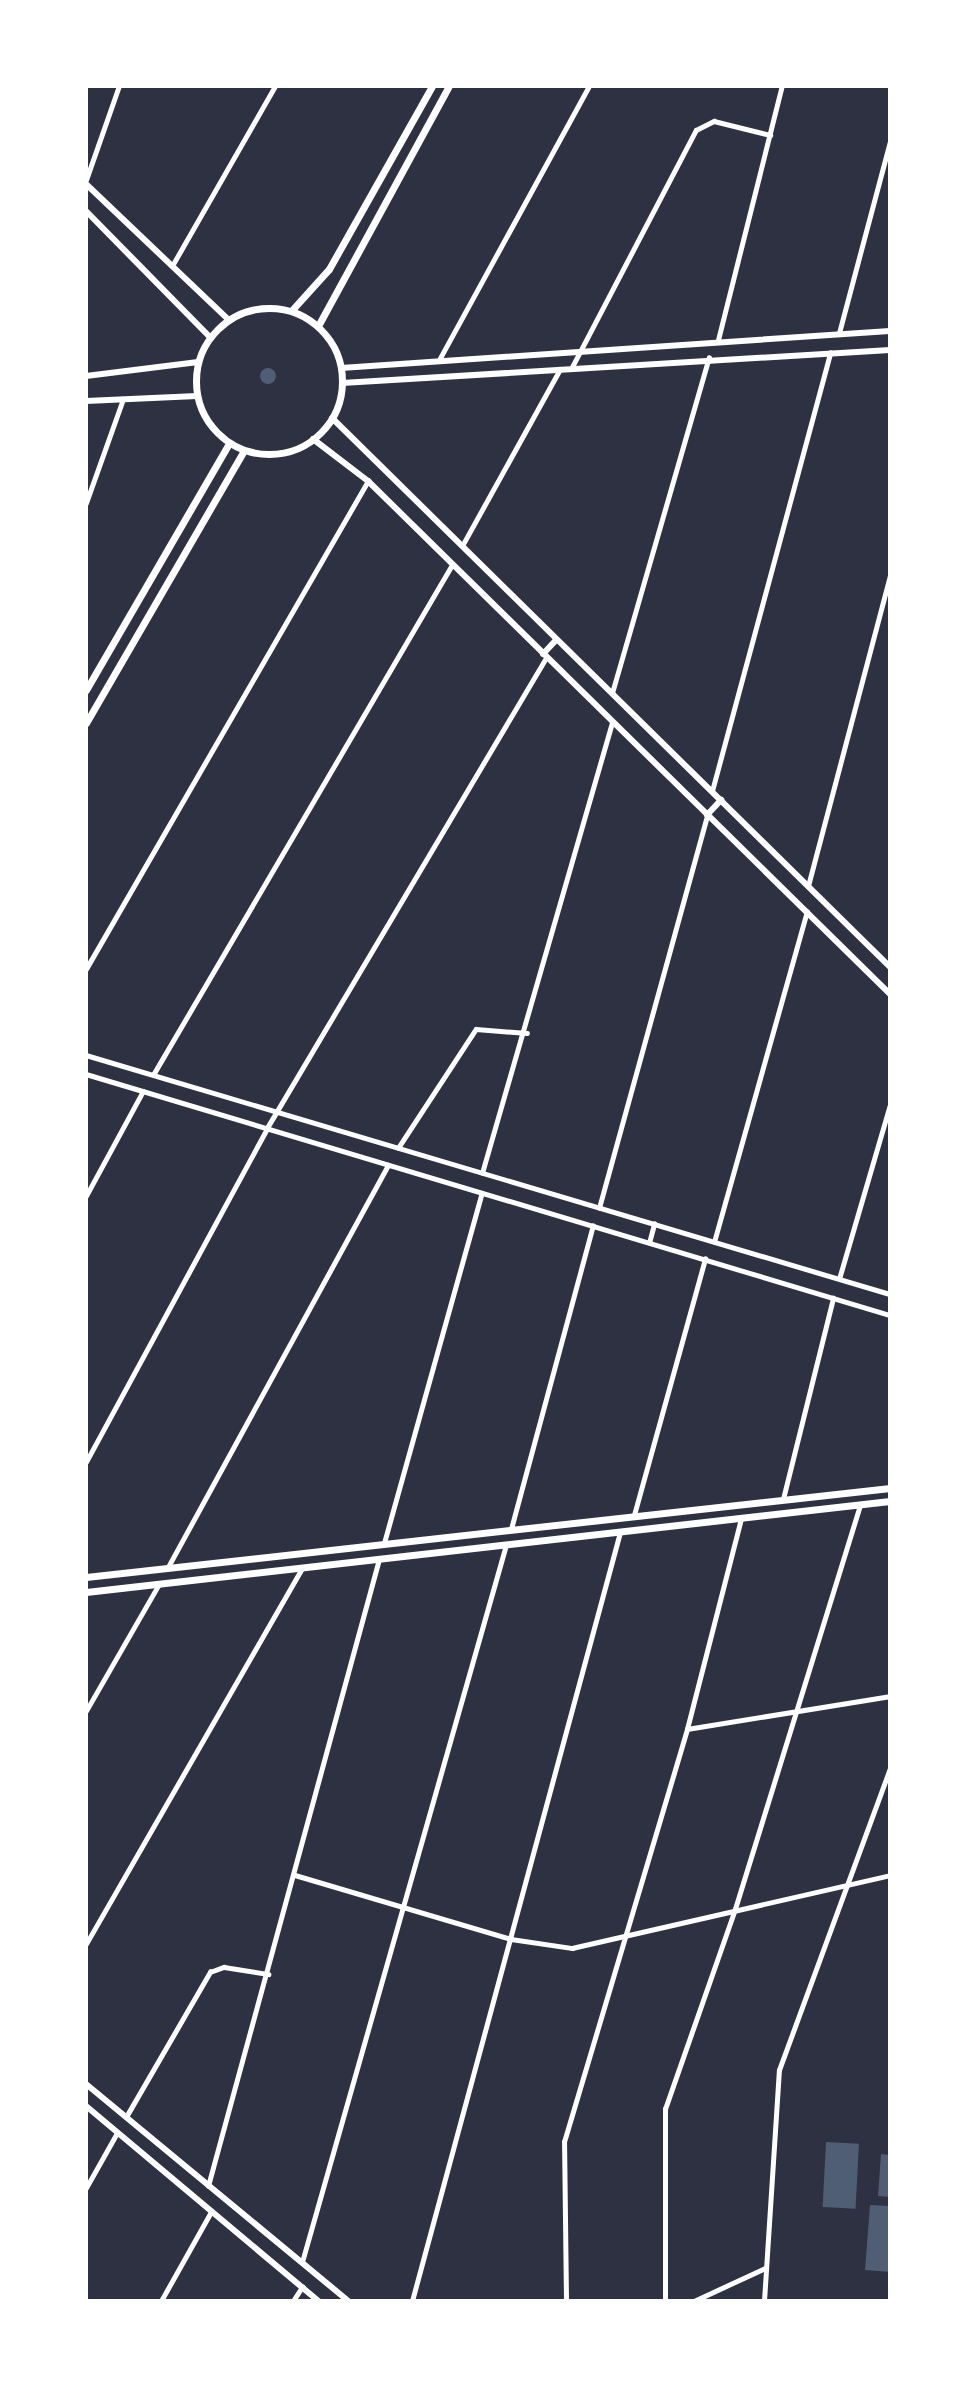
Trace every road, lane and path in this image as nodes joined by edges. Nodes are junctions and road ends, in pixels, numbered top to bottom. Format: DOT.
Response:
graph roads {
  1 [pos="119,86"];
  2 [pos="275,86"];
  3 [pos="432,86"];
  4 [pos="449,86"];
  5 [pos="589,86"];
  6 [pos="782,86"];
  7 [pos="770,135"];
  8 [pos="890,141"];
  9 [pos="86,182"];
  10 [pos="86,211"];
  11 [pos="171,267"];
  12 [pos="292,310"];
  13 [pos="228,319"];
  14 [pos="318,326"];
  15 [pos="890,331"];
  16 [pos="839,334"];
  17 [pos="209,337"];
  18 [pos="718,340"];
  19 [pos="578,348"];
  20 [pos="890,350"];
  21 [pos="830,353"];
  22 [pos="709,358"];
  23 [pos="439,360"];
  24 [pos="198,362"];
  25 [pos="572,367"];
  26 [pos="341,368"];
  27 [pos="561,368"];
  28 [pos="86,376"];
  29 [pos="342,383"];
  30 [pos="197,396"];
  31 [pos="123,398"];
  32 [pos="86,401"];
  33 [pos="332,418"];
  34 [pos="313,439"];
  35 [pos="229,443"];
  36 [pos="244,450"];
  37 [pos="368,481"];
  38 [pos="86,503"];
  39 [pos="462,546"];
  40 [pos="452,565"];
  41 [pos="890,576"];
  42 [pos="556,640"];
  43 [pos="545,656"];
  44 [pos="86,690"];
  45 [pos="611,694"];
  46 [pos="612,722"];
  47 [pos="86,723"];
  48 [pos="712,791"];
  49 [pos="721,800"];
  50 [pos="707,815"];
  51 [pos="807,886"];
  52 [pos="807,912"];
  53 [pos="890,967"];
  54 [pos="86,969"];
  55 [pos="890,994"];
  56 [pos="527,1033"];
  57 [pos="86,1055"];
  58 [pos="86,1074"];
  59 [pos="153,1075"];
  60 [pos="143,1091"];
  61 [pos="890,1105"];
  62 [pos="276,1112"];
  63 [pos="267,1128"];
  64 [pos="398,1148"];
  65 [pos="388,1165"];
  66 [pos="482,1173"];
  67 [pos="482,1193"];
  68 [pos="86,1196"];
  69 [pos="599,1208"];
  70 [pos="654,1224"];
  71 [pos="593,1226"];
  72 [pos="714,1242"];
  73 [pos="649,1243"];
  74 [pos="705,1259"];
  75 [pos="839,1279"];
  76 [pos="890,1294"];
  77 [pos="833,1298"];
  78 [pos="890,1315"];
  79 [pos="86,1462"];
  80 [pos="890,1488"];
  81 [pos="783,1500"];
  82 [pos="890,1501"];
  83 [pos="860,1505"];
  84 [pos="634,1515"];
  85 [pos="741,1518"];
  86 [pos="511,1529"];
  87 [pos="620,1532"];
  88 [pos="384,1544"];
  89 [pos="506,1545"];
  90 [pos="379,1559"];
  91 [pos="302,1567"];
  92 [pos="168,1568"];
  93 [pos="86,1577"];
  94 [pos="159,1583"];
  95 [pos="86,1592"];
  96 [pos="890,1696"];
  97 [pos="86,1711"];
  98 [pos="797,1711"];
  99 [pos="687,1729"];
  100 [pos="890,1768"];
  101 [pos="295,1875"];
  102 [pos="890,1875"];
  103 [pos="850,1884"];
  104 [pos="402,1905"];
  105 [pos="735,1909"];
  106 [pos="622,1936"];
  107 [pos="511,1939"];
  108 [pos="86,1944"];
  109 [pos="268,1973"];
  110 [pos="86,2084"];
  111 [pos="86,2106"];
  112 [pos="126,2118"];
  113 [pos="117,2133"];
  114 [pos="208,2187"];
  115 [pos="86,2188"];
  116 [pos="211,2212"];
  117 [pos="252,2224"];
  118 [pos="238,2234"];
  119 [pos="302,2263"];
  120 [pos="765,2268"];
  121 [pos="302,2287"];
  122 [pos="160,2301"];
  123 [pos="293,2301"];
  124 [pos="318,2301"];
  125 [pos="348,2301"];
  126 [pos="412,2301"];
  127 [pos="566,2301"];
  128 [pos="665,2301"];
  129 [pos="694,2301"];
  130 [pos="764,2301"];
  1 -- 9 [label="street"];
  2 -- 11 [label="street"];
  3 -- 12 [label="main road"];
  4 -- 14 [label="main road"];
  5 -- 23 [label="street"];
  6 -- 7 [label="street"];
  7 -- 18 [label="street"];
  7 -- 19 [label="street"];
  8 -- 16 [label="street"];
  9 -- 11 [label="street"];
  10 -- 17 [label="street"];
  11 -- 13 [label="street"];
  12 -- 13 [label="main road"];
  12 -- 14 [label="main road"];
  13 -- 17 [label="main road"];
  14 -- 26 [label="main road"];
  15 -- 16 [label="street"];
  16 -- 18 [label="street"];
  17 -- 24 [label="main road"];
  18 -- 19 [label="street"];
  19 -- 23 [label="street"];
  19 -- 25 [label="street"];
  20 -- 21 [label="street"];
  21 -- 22 [label="street"];
  21 -- 48 [label="street"];
  22 -- 25 [label="street"];
  22 -- 45 [label="street"];
  23 -- 26 [label="street"];
  24 -- 28 [label="street"];
  24 -- 30 [label="main road"];
  25 -- 27 [label="street"];
  26 -- 29 [label="main road"];
  27 -- 29 [label="street"];
  27 -- 39 [label="street"];
  29 -- 33 [label="main road"];
  30 -- 31 [label="street"];
  30 -- 35 [label="main road"];
  31 -- 32 [label="street"];
  31 -- 38 [label="street"];
  33 -- 34 [label="main road"];
  33 -- 39 [label="street"];
  34 -- 36 [label="main road"];
  34 -- 37 [label="street"];
  35 -- 36 [label="main road"];
  35 -- 44 [label="main road"];
  36 -- 47 [label="main road"];
  37 -- 40 [label="street"];
  37 -- 54 [label="street"];
  39 -- 42 [label="street"];
  40 -- 43 [label="street"];
  40 -- 59 [label="street"];
  41 -- 51 [label="street"];
  42 -- 43 [label="street"];
  42 -- 45 [label="street"];
  43 -- 46 [label="street"];
  43 -- 62 [label="street"];
  45 -- 48 [label="street"];
  46 -- 50 [label="street"];
  46 -- 56 [label="street"];
  48 -- 49 [label="street"];
  49 -- 50 [label="street"];
  49 -- 51 [label="street"];
  50 -- 52 [label="street"];
  50 -- 69 [label="street"];
  51 -- 53 [label="street"];
  52 -- 55 [label="street"];
  52 -- 72 [label="street"];
  56 -- 64 [label="street"];
  56 -- 66 [label="street"];
  57 -- 59 [label="street"];
  58 -- 60 [label="street"];
  59 -- 62 [label="street"];
  60 -- 63 [label="street"];
  60 -- 68 [label="street"];
  61 -- 75 [label="street"];
  62 -- 63 [label="street"];
  62 -- 64 [label="street"];
  63 -- 65 [label="street"];
  63 -- 79 [label="street"];
  64 -- 66 [label="street"];
  65 -- 67 [label="street"];
  65 -- 92 [label="street"];
  66 -- 69 [label="street"];
  67 -- 71 [label="street"];
  67 -- 88 [label="street"];
  69 -- 70 [label="street"];
  70 -- 72 [label="street"];
  70 -- 73 [label="street"];
  71 -- 73 [label="street"];
  71 -- 86 [label="street"];
  72 -- 75 [label="street"];
  73 -- 74 [label="street"];
  74 -- 77 [label="street"];
  74 -- 84 [label="street"];
  75 -- 76 [label="street"];
  77 -- 78 [label="street"];
  77 -- 81 [label="street"];
  80 -- 81 [label="main road"];
  81 -- 84 [label="main road"];
  82 -- 83 [label="main road"];
  83 -- 85 [label="main road"];
  83 -- 98 [label="street"];
  84 -- 86 [label="main road"];
  85 -- 87 [label="main road"];
  85 -- 99 [label="street"];
  86 -- 88 [label="main road"];
  87 -- 89 [label="main road"];
  87 -- 107 [label="street"];
  88 -- 92 [label="main road"];
  89 -- 90 [label="main road"];
  89 -- 104 [label="street"];
  90 -- 91 [label="main road"];
  90 -- 101 [label="street"];
  91 -- 94 [label="main road"];
  91 -- 108 [label="street"];
  92 -- 93 [label="main road"];
  94 -- 95 [label="main road"];
  94 -- 97 [label="street"];
  96 -- 98 [label="street"];
  98 -- 99 [label="street"];
  98 -- 105 [label="street"];
  99 -- 106 [label="street"];
  100 -- 103 [label="street"];
  101 -- 104 [label="street"];
  101 -- 109 [label="street"];
  102 -- 103 [label="street"];
  103 -- 105 [label="street"];
  103 -- 120 [label="street"];
  104 -- 107 [label="street"];
  104 -- 119 [label="street"];
  105 -- 106 [label="street"];
  105 -- 128 [label="street"];
  106 -- 107 [label="street"];
  106 -- 127 [label="street"];
  107 -- 126 [label="street"];
  109 -- 112 [label="street"];
  109 -- 114 [label="street"];
  110 -- 112 [label="street"];
  111 -- 113 [label="street"];
  112 -- 114 [label="street"];
  113 -- 115 [label="street"];
  113 -- 116 [label="street"];
  114 -- 117 [label="street"];
  116 -- 118 [label="street"];
  116 -- 122 [label="street"];
  117 -- 118 [label="street"];
  117 -- 119 [label="street"];
  118 -- 121 [label="street"];
  119 -- 125 [label="street"];
  120 -- 129 [label="street"];
  120 -- 130 [label="street"];
  121 -- 123 [label="street"];
  121 -- 124 [label="street"];
}
